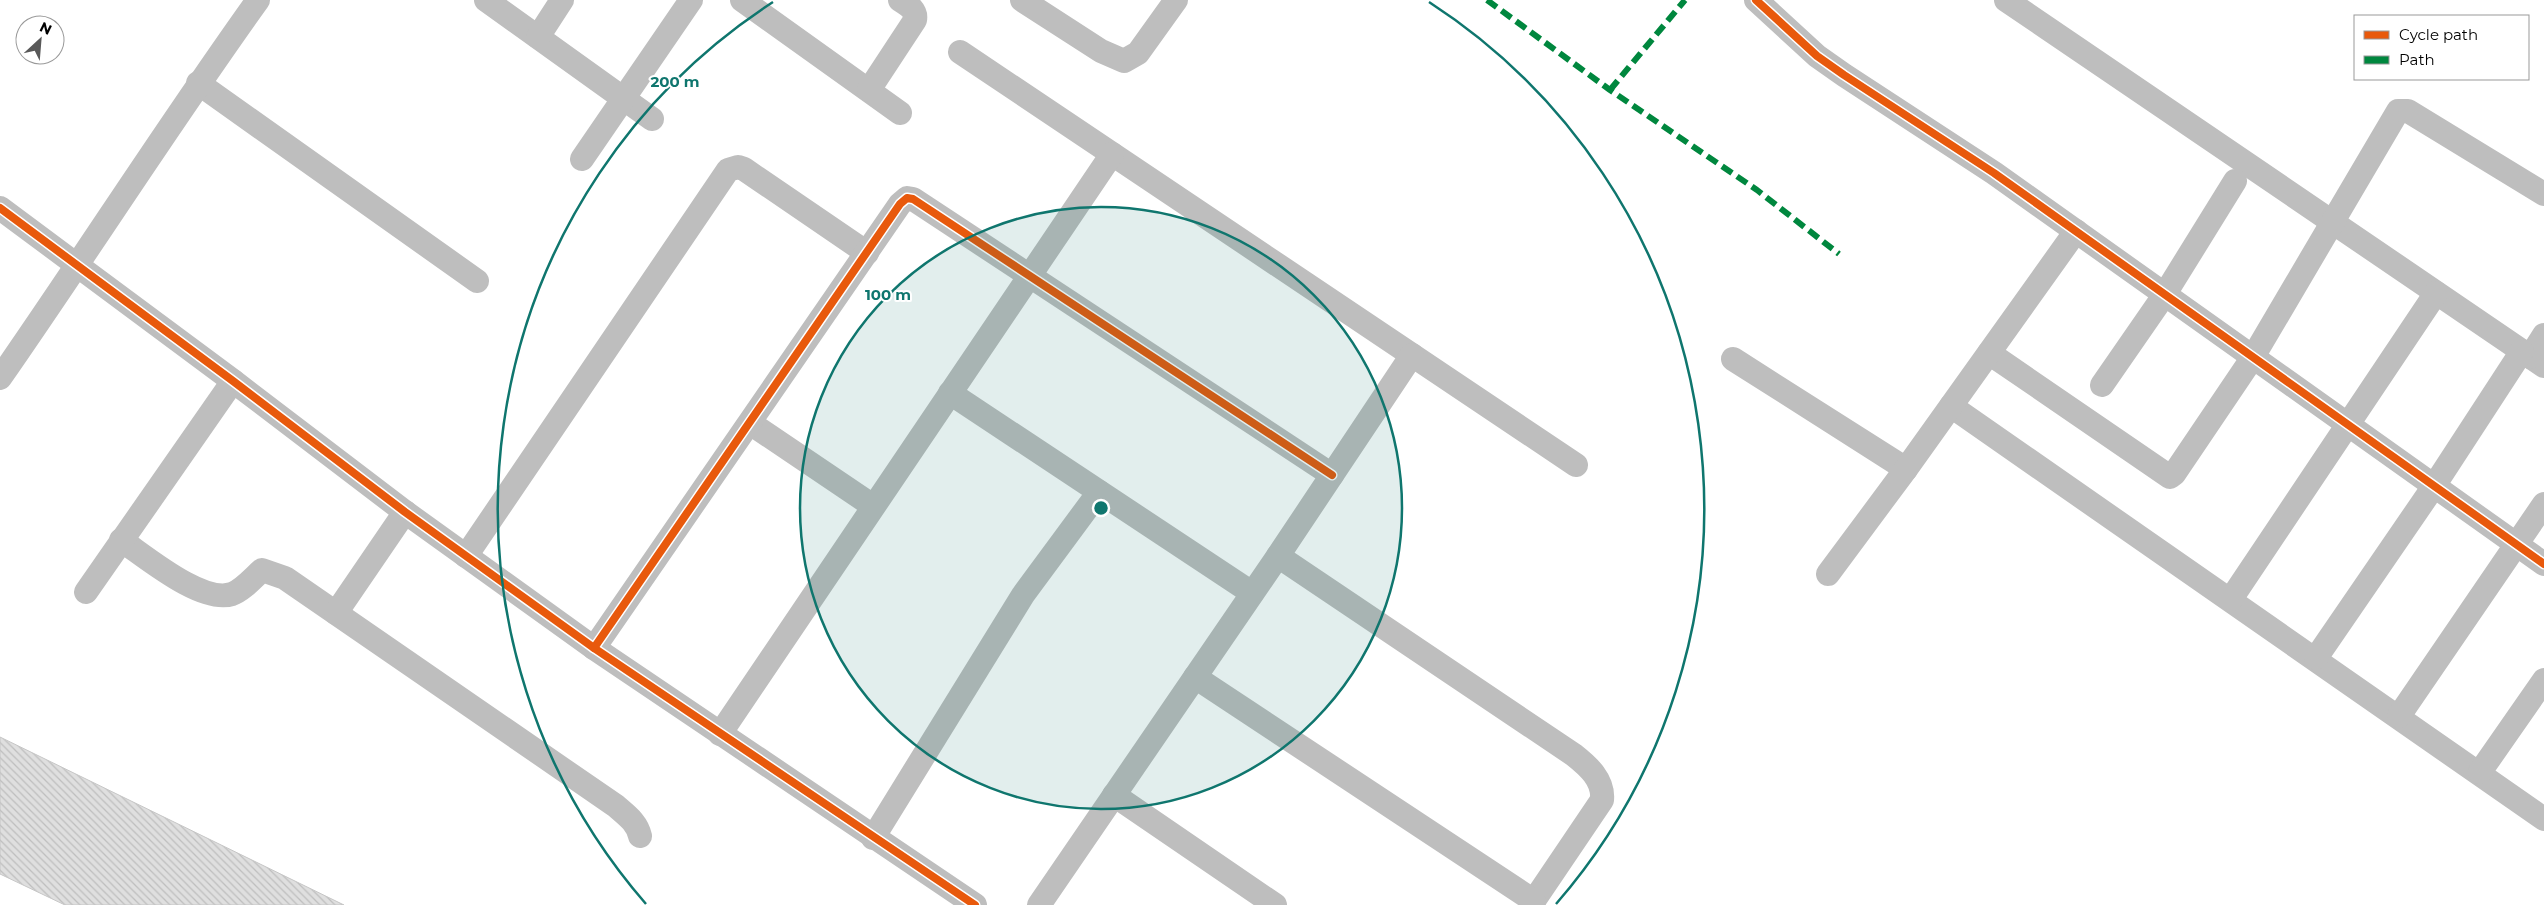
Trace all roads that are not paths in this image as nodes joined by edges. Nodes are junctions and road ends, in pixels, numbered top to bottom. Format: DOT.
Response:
graph roads {
  1 [pos="258,0"];
  2 [pos="486,0"];
  3 [pos="562,0"];
  4 [pos="691,0"];
  5 [pos="742,0"];
  6 [pos="900,0"];
  7 [pos="1022,0"];
  8 [pos="1176,0"];
  9 [pos="1756,0"];
  10 [pos="2006,0"];
  11 [pos="1049,7"];
  12 [pos="538,37"];
  13 [pos="960,52"];
  14 [pos="198,83"];
  15 [pos="869,90"];
  16 [pos="623,99"];
  17 [pos="900,113"];
  18 [pos="652,119"];
  19 [pos="1112,154"];
  20 [pos="582,159"];
  21 [pos="2235,181"];
  22 [pos="2544,194"];
  23 [pos="0,208"];
  24 [pos="2332,224"];
  25 [pos="2076,230"];
  26 [pos="867,253"];
  27 [pos="79,265"];
  28 [pos="1029,276"];
  29 [pos="477,281"];
  30 [pos="2436,293"];
  31 [pos="2165,294"];
  32 [pos="2544,336"];
  33 [pos="1988,353"];
  34 [pos="1412,355"];
  35 [pos="2253,357"];
  36 [pos="2532,358"];
  37 [pos="1733,359"];
  38 [pos="0,378"];
  39 [pos="234,381"];
  40 [pos="2102,385"];
  41 [pos="950,393"];
  42 [pos="1951,406"];
  43 [pos="750,423"];
  44 [pos="2347,424"];
  45 [pos="1576,465"];
  46 [pos="1906,469"];
  47 [pos="1332,475"];
  48 [pos="2434,486"];
  49 [pos="1099,492"];
  50 [pos="2544,504"];
  51 [pos="873,506"];
  52 [pos="405,512"];
  53 [pos="121,540"];
  54 [pos="2517,545"];
  55 [pos="466,556"];
  56 [pos="1278,556"];
  57 [pos="2544,564"];
  58 [pos="1828,574"];
  59 [pos="86,592"];
  60 [pos="1252,593"];
  61 [pos="2231,599"];
  62 [pos="336,613"];
  63 [pos="594,648"];
  64 [pos="2316,658"];
  65 [pos="1195,676"];
  66 [pos="2544,680"];
  67 [pos="2399,716"];
  68 [pos="720,734"];
  69 [pos="2480,772"];
  70 [pos="1114,795"];
  71 [pos="2544,819"];
  72 [pos="640,836"];
  73 [pos="873,838"];
  74 [pos="1533,903"];
  75 [pos="975,905"];
  76 [pos="1039,905"];
  77 [pos="1275,905"];
  1 -- 14 [label="street"];
  2 -- 12 [label="street"];
  3 -- 12 [label="street"];
  4 -- 16 [label="street"];
  5 -- 15 [label="street"];
  6 -- 15 [label="street"];
  7 -- 11 [label="street"];
  8 -- 11 [label="street"];
  9 -- 25 [label="street"];
  10 -- 24 [label="street"];
  12 -- 16 [label="street"];
  13 -- 19 [label="street"];
  14 -- 27 [label="street"];
  14 -- 29 [label="street"];
  15 -- 17 [label="street"];
  16 -- 18 [label="street"];
  16 -- 20 [label="street"];
  19 -- 28 [label="street"];
  19 -- 34 [label="street"];
  21 -- 31 [label="street"];
  22 -- 24 [label="street"];
  23 -- 27 [label="street"];
  24 -- 30 [label="street"];
  24 -- 35 [label="street"];
  25 -- 31 [label="street"];
  25 -- 33 [label="street"];
  26 -- 28 [label="street"];
  26 -- 43 [label="street"];
  26 -- 55 [label="street"];
  27 -- 38 [label="street"];
  27 -- 39 [label="street"];
  28 -- 41 [label="street"];
  28 -- 47 [label="street"];
  30 -- 36 [label="street"];
  30 -- 44 [label="street"];
  31 -- 35 [label="street"];
  31 -- 40 [label="street"];
  32 -- 36 [label="street"];
  33 -- 35 [label="street"];
  33 -- 42 [label="street"];
  34 -- 45 [label="street"];
  34 -- 47 [label="street"];
  35 -- 44 [label="street"];
  36 -- 48 [label="street"];
  37 -- 46 [label="street"];
  39 -- 52 [label="street"];
  39 -- 53 [label="street"];
  41 -- 49 [label="street"];
  41 -- 51 [label="street"];
  42 -- 46 [label="street"];
  42 -- 61 [label="street"];
  43 -- 51 [label="street"];
  43 -- 63 [label="street"];
  44 -- 48 [label="street"];
  44 -- 61 [label="street"];
  46 -- 58 [label="street"];
  47 -- 56 [label="street"];
  48 -- 54 [label="street"];
  48 -- 64 [label="street"];
  49 -- 60 [label="street"];
  49 -- 73 [label="street"];
  50 -- 54 [label="street"];
  51 -- 68 [label="street"];
  52 -- 55 [label="street"];
  52 -- 62 [label="street"];
  53 -- 59 [label="street"];
  53 -- 62 [label="street"];
  54 -- 57 [label="street"];
  54 -- 67 [label="street"];
  55 -- 63 [label="street"];
  56 -- 60 [label="street"];
  56 -- 74 [label="street"];
  60 -- 65 [label="street"];
  61 -- 64 [label="street"];
  62 -- 72 [label="street"];
  63 -- 68 [label="street"];
  64 -- 67 [label="street"];
  65 -- 70 [label="street"];
  65 -- 74 [label="street"];
  66 -- 69 [label="street"];
  67 -- 69 [label="street"];
  68 -- 73 [label="street"];
  69 -- 71 [label="street"];
  70 -- 76 [label="street"];
  70 -- 77 [label="street"];
  73 -- 75 [label="street"];
}
